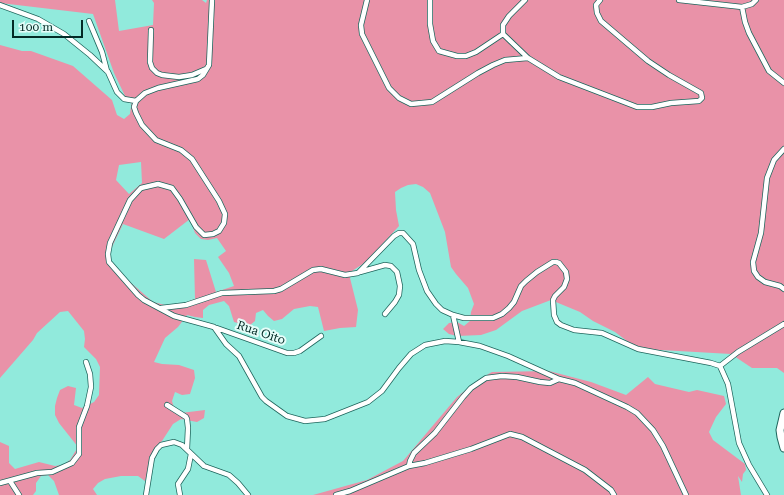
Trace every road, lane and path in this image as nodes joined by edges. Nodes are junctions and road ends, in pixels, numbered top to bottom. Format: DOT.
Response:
graph roads {
  1 [pos="212,0"];
  2 [pos="367,0"];
  3 [pos="430,0"];
  4 [pos="525,0"];
  5 [pos="600,0"];
  6 [pos="679,0"];
  7 [pos="756,0"];
  8 [pos="0,5"];
  9 [pos="742,7"];
  10 [pos="89,21"];
  11 [pos="151,30"];
  12 [pos="503,34"];
  13 [pos="528,58"];
  14 [pos="208,68"];
  15 [pos="108,72"];
  16 [pos="784,83"];
  17 [pos="136,101"];
  18 [pos="784,149"];
  19 [pos="358,273"];
  20 [pos="784,289"];
  21 [pos="161,308"];
  22 [pos="385,314"];
  23 [pos="453,315"];
  24 [pos="784,324"];
  25 [pos="214,327"];
  26 [pos="321,336"];
  27 [pos="459,342"];
  28 [pos="86,362"];
  29 [pos="720,366"];
  30 [pos="559,379"];
  31 [pos="167,405"];
  32 [pos="784,413"];
  33 [pos="784,448"];
  34 [pos="187,450"];
  35 [pos="191,454"];
  36 [pos="409,466"];
  37 [pos="10,481"];
  38 [pos="0,483"];
  39 [pos="19,495"];
  40 [pos="146,495"];
  41 [pos="180,495"];
  42 [pos="248,495"];
  43 [pos="336,495"];
  44 [pos="614,495"];
  45 [pos="686,495"];
  46 [pos="767,495"];
  1 -- 14 [label="street"];
  2 -- 13 [label="street"];
  3 -- 12 [label="street"];
  4 -- 12 [label="street"];
  5 -- 13 [label="street"];
  6 -- 9 [label="street"];
  7 -- 9 [label="street"];
  8 -- 15 [label="street"];
  9 -- 16 [label="street"];
  10 -- 15 [label="street"];
  11 -- 14 [label="street"];
  12 -- 13 [label="street"];
  14 -- 17 [label="street"];
  15 -- 17 [label="street"];
  17 -- 21 [label="street, Rua Oito"];
  18 -- 20 [label="street"];
  19 -- 21 [label="street"];
  19 -- 22 [label="street"];
  19 -- 23 [label="street"];
  21 -- 25 [label="street, Rua Oito"];
  23 -- 27 [label="street"];
  23 -- 29 [label="street"];
  24 -- 29 [label="street"];
  25 -- 26 [label="street, Rua Oito"];
  25 -- 27 [label="street"];
  27 -- 30 [label="street"];
  28 -- 37 [label="street"];
  29 -- 46 [label="street"];
  30 -- 36 [label="street"];
  30 -- 45 [label="street"];
  31 -- 34 [label="street"];
  32 -- 33 [label="street"];
  34 -- 35 [label="street"];
  34 -- 40 [label="street"];
  35 -- 41 [label="street"];
  35 -- 42 [label="street"];
  36 -- 43 [label="street"];
  36 -- 44 [label="street"];
  37 -- 38 [label="street"];
  37 -- 39 [label="street"];
}
